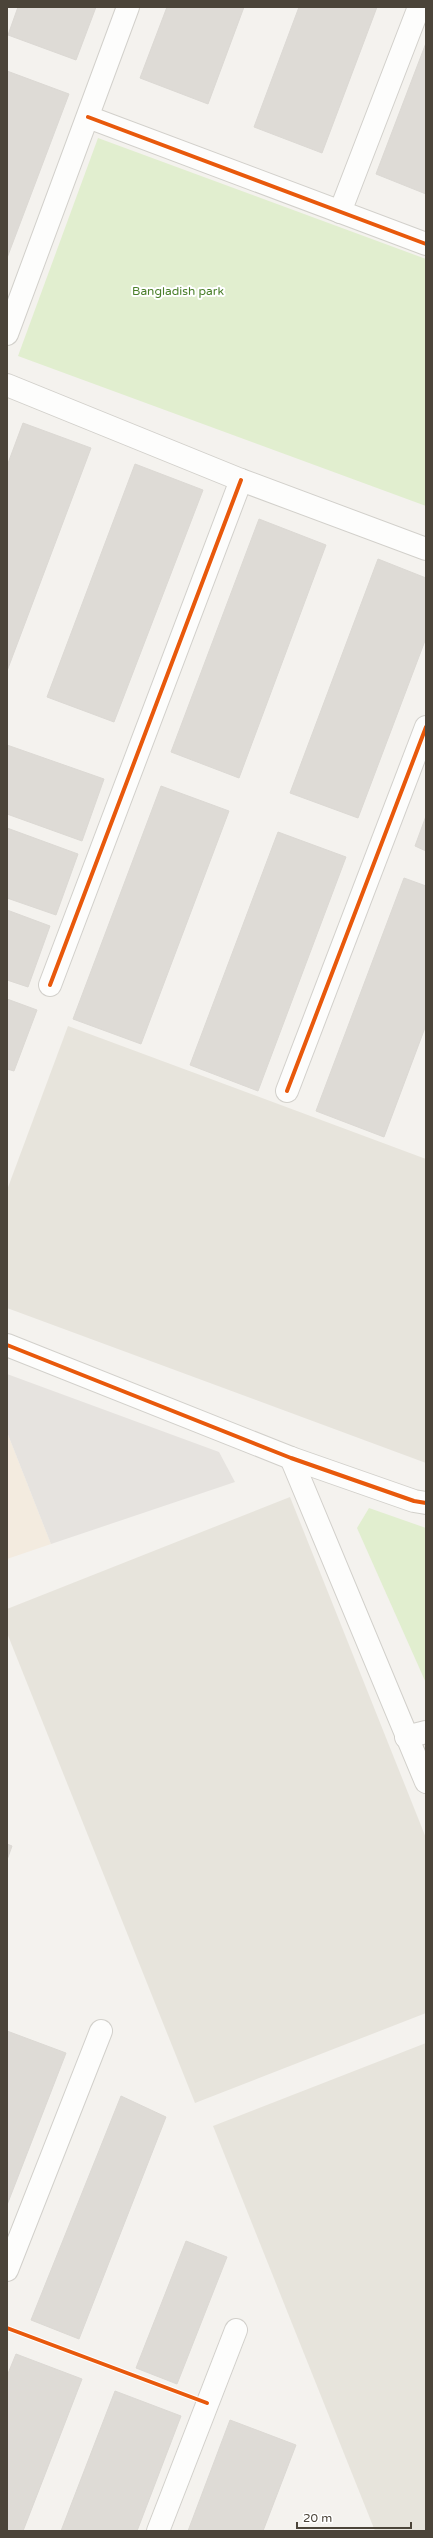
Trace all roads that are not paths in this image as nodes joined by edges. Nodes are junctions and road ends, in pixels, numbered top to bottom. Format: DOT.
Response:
graph roads {
  1 [pos="128,7"];
  2 [pos="419,7"];
  3 [pos="88,116"];
  4 [pos="340,212"];
  5 [pos="426,244"];
  6 [pos="7,334"];
  7 [pos="7,385"];
  8 [pos="241,480"];
  9 [pos="426,549"];
  10 [pos="426,727"];
  11 [pos="50,985"];
  12 [pos="287,1091"];
  13 [pos="7,1345"];
  14 [pos="291,1458"];
  15 [pos="426,1503"];
  16 [pos="416,1734"];
  17 [pos="426,1782"];
  18 [pos="101,2031"];
  19 [pos="7,2270"];
  20 [pos="236,2330"];
  21 [pos="158,2531"];
  1 -- 3 [label="street"];
  2 -- 4 [label="street"];
  3 -- 4 [label="street"];
  3 -- 6 [label="street"];
  4 -- 5 [label="street"];
  7 -- 8 [label="street"];
  8 -- 9 [label="street"];
  8 -- 11 [label="street"];
  10 -- 12 [label="street"];
  13 -- 14 [label="street"];
  14 -- 15 [label="street"];
  14 -- 16 [label="street"];
  16 -- 17 [label="street"];
  18 -- 19 [label="street"];
  20 -- 21 [label="street"];
}
